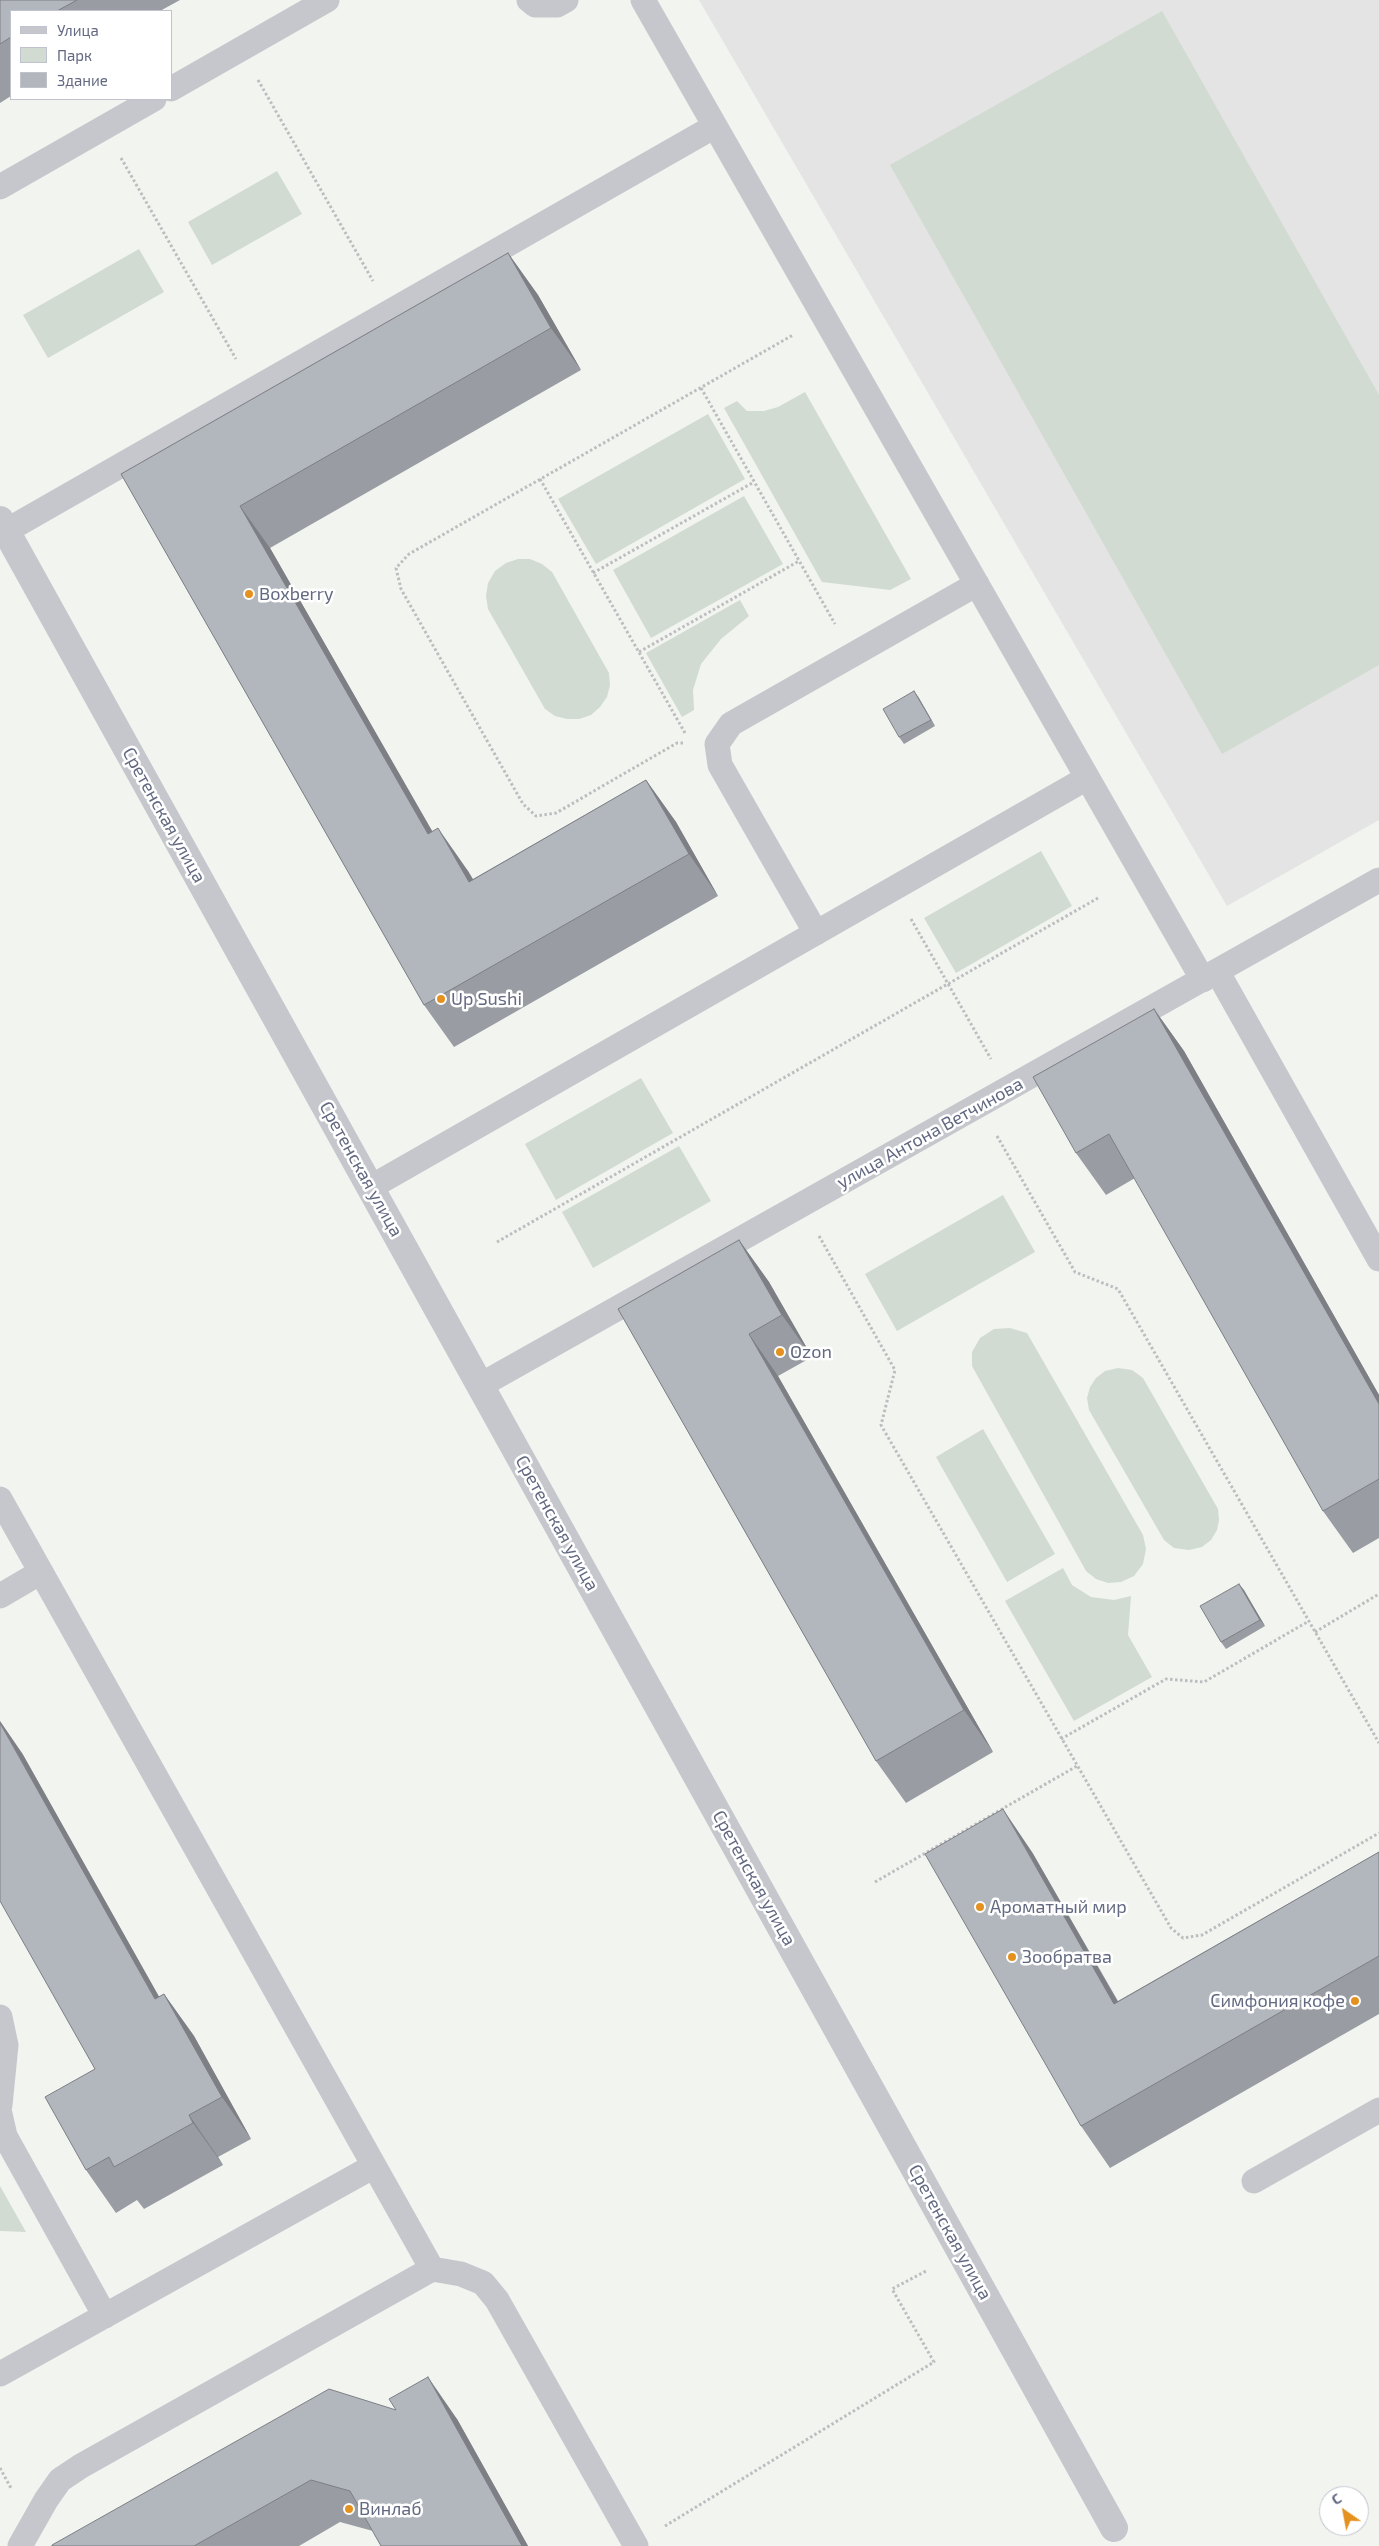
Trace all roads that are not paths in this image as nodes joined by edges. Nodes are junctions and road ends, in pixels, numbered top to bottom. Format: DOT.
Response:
graph roads {
  1 [pos="529,0"];
  2 [pos="566,0"];
  3 [pos="643,0"];
  4 [pos="316,3"];
  5 [pos="172,88"];
  6 [pos="152,100"];
  7 [pos="715,126"];
  8 [pos="0,186"];
  9 [pos="3,525"];
  10 [pos="976,584"];
  11 [pos="1087,778"];
  12 [pos="1379,880"];
  13 [pos="816,933"];
  14 [pos="1210,976"];
  15 [pos="371,1188"];
  16 [pos="1379,1259"];
  17 [pos="480,1385"];
  18 [pos="0,1499"];
  19 [pos="41,1572"];
  20 [pos="0,1596"];
  21 [pos="0,2017"];
  22 [pos="0,2105"];
  23 [pos="1379,2110"];
  24 [pos="0,2114"];
  25 [pos="374,2166"];
  26 [pos="1254,2181"];
  27 [pos="432,2269"];
  28 [pos="105,2316"];
  29 [pos="0,2374"];
  30 [pos="1114,2528"];
  31 [pos="636,2545"];
  32 [pos="20,2546"];
  1 -- 2 [label="lane"];
  3 -- 7 [label="lane"];
  4 -- 5 [label="lane"];
  6 -- 8 [label="lane"];
  7 -- 9 [label="lane"];
  7 -- 10 [label="lane"];
  9 -- 15 [label="street, Сретенская улица"];
  10 -- 11 [label="lane"];
  10 -- 13 [label="lane"];
  11 -- 13 [label="lane"];
  11 -- 14 [label="lane"];
  12 -- 14 [label="lane, улица Антона Ветчинова"];
  13 -- 15 [label="lane"];
  14 -- 16 [label="lane"];
  14 -- 17 [label="lane, улица Антона Ветчинова"];
  15 -- 17 [label="street, Сретенская улица"];
  17 -- 30 [label="street, Сретенская улица"];
  18 -- 19 [label="lane"];
  19 -- 20 [label="lane"];
  19 -- 25 [label="lane"];
  21 -- 22 [label="lane"];
  23 -- 26 [label="lane"];
  24 -- 28 [label="lane"];
  25 -- 27 [label="lane"];
  25 -- 28 [label="lane"];
  27 -- 31 [label="lane"];
  27 -- 32 [label="lane"];
  28 -- 29 [label="lane"];
}
